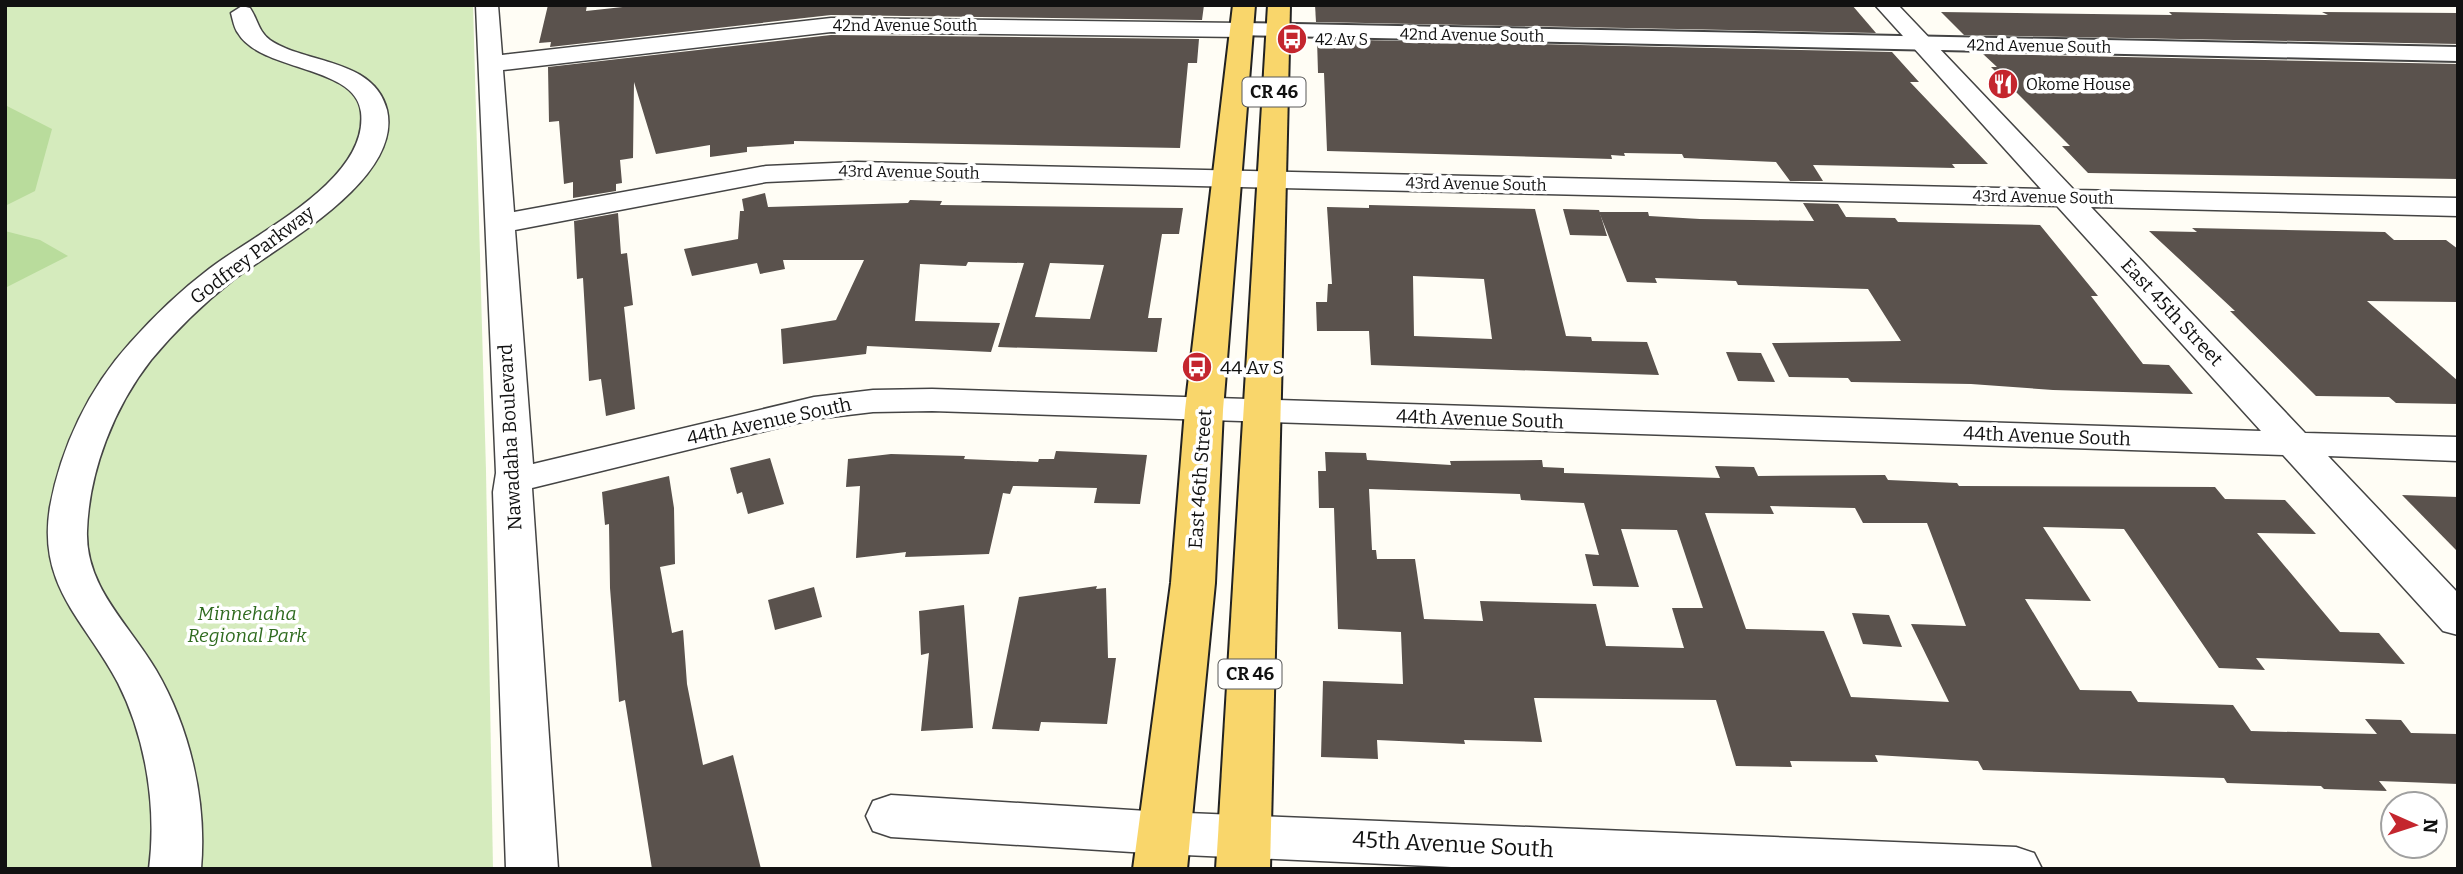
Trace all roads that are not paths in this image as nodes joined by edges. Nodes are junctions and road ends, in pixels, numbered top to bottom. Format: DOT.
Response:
graph roads {
  1 [pos="486,5"];
  2 [pos="1886,5"];
  3 [pos="242,8"];
  4 [pos="1243,18"];
  5 [pos="1278,18"];
  6 [pos="1921,43"];
  7 [pos="2458,54"];
  8 [pos="489,64"];
  9 [pos="1227,178"];
  10 [pos="1270,179"];
  11 [pos="2064,197"];
  12 [pos="2458,207"];
  13 [pos="499,224"];
  14 [pos="1204,410"];
  15 [pos="1262,413"];
  16 [pos="2294,443"];
  17 [pos="2458,449"];
  18 [pos="512,481"];
  19 [pos="2458,620"];
  20 [pos="891,816"];
  21 [pos="1162,851"];
  22 [pos="1244,853"];
  23 [pos="175,869"];
  24 [pos="532,869"];
  25 [pos="2016,869"];
  1 -- 8 [label="street, Nawadaha Boulevard"];
  2 -- 6 [label="street, East 45th Street"];
  3 -- 23 [label="street, Godfrey Parkway"];
  4 -- 5 [label="street, 42nd Avenue South"];
  4 -- 8 [label="street, 42nd Avenue South"];
  4 -- 9 [label="main road, East 46th Street / CR 46"];
  5 -- 6 [label="street, 42nd Avenue South"];
  5 -- 10 [label="main road, CR 46"];
  6 -- 7 [label="street, 42nd Avenue South"];
  6 -- 11 [label="street, East 45th Street"];
  8 -- 13 [label="street, Nawadaha Boulevard"];
  9 -- 10 [label="street, 43rd Avenue South"];
  9 -- 13 [label="street, 43rd Avenue South"];
  9 -- 14 [label="main road, East 46th Street / CR 46"];
  10 -- 11 [label="street, 43rd Avenue South"];
  10 -- 15 [label="main road, CR 46"];
  11 -- 12 [label="street, 43rd Avenue South"];
  11 -- 16 [label="street, East 45th Street"];
  13 -- 18 [label="street, Nawadaha Boulevard"];
  14 -- 15 [label="street, 44th Avenue South"];
  14 -- 18 [label="street, 44th Avenue South"];
  14 -- 21 [label="main road, East 46th Street / CR 46"];
  15 -- 16 [label="street, 44th Avenue South"];
  15 -- 22 [label="main road, CR 46"];
  16 -- 17 [label="street, 44th Avenue South"];
  16 -- 19 [label="street, East 45th Street"];
  18 -- 24 [label="street, Nawadaha Boulevard"];
  20 -- 21 [label="street, 45th Avenue South"];
  21 -- 22 [label="street, 45th Avenue South"];
  22 -- 25 [label="street, 45th Avenue South"];
}
